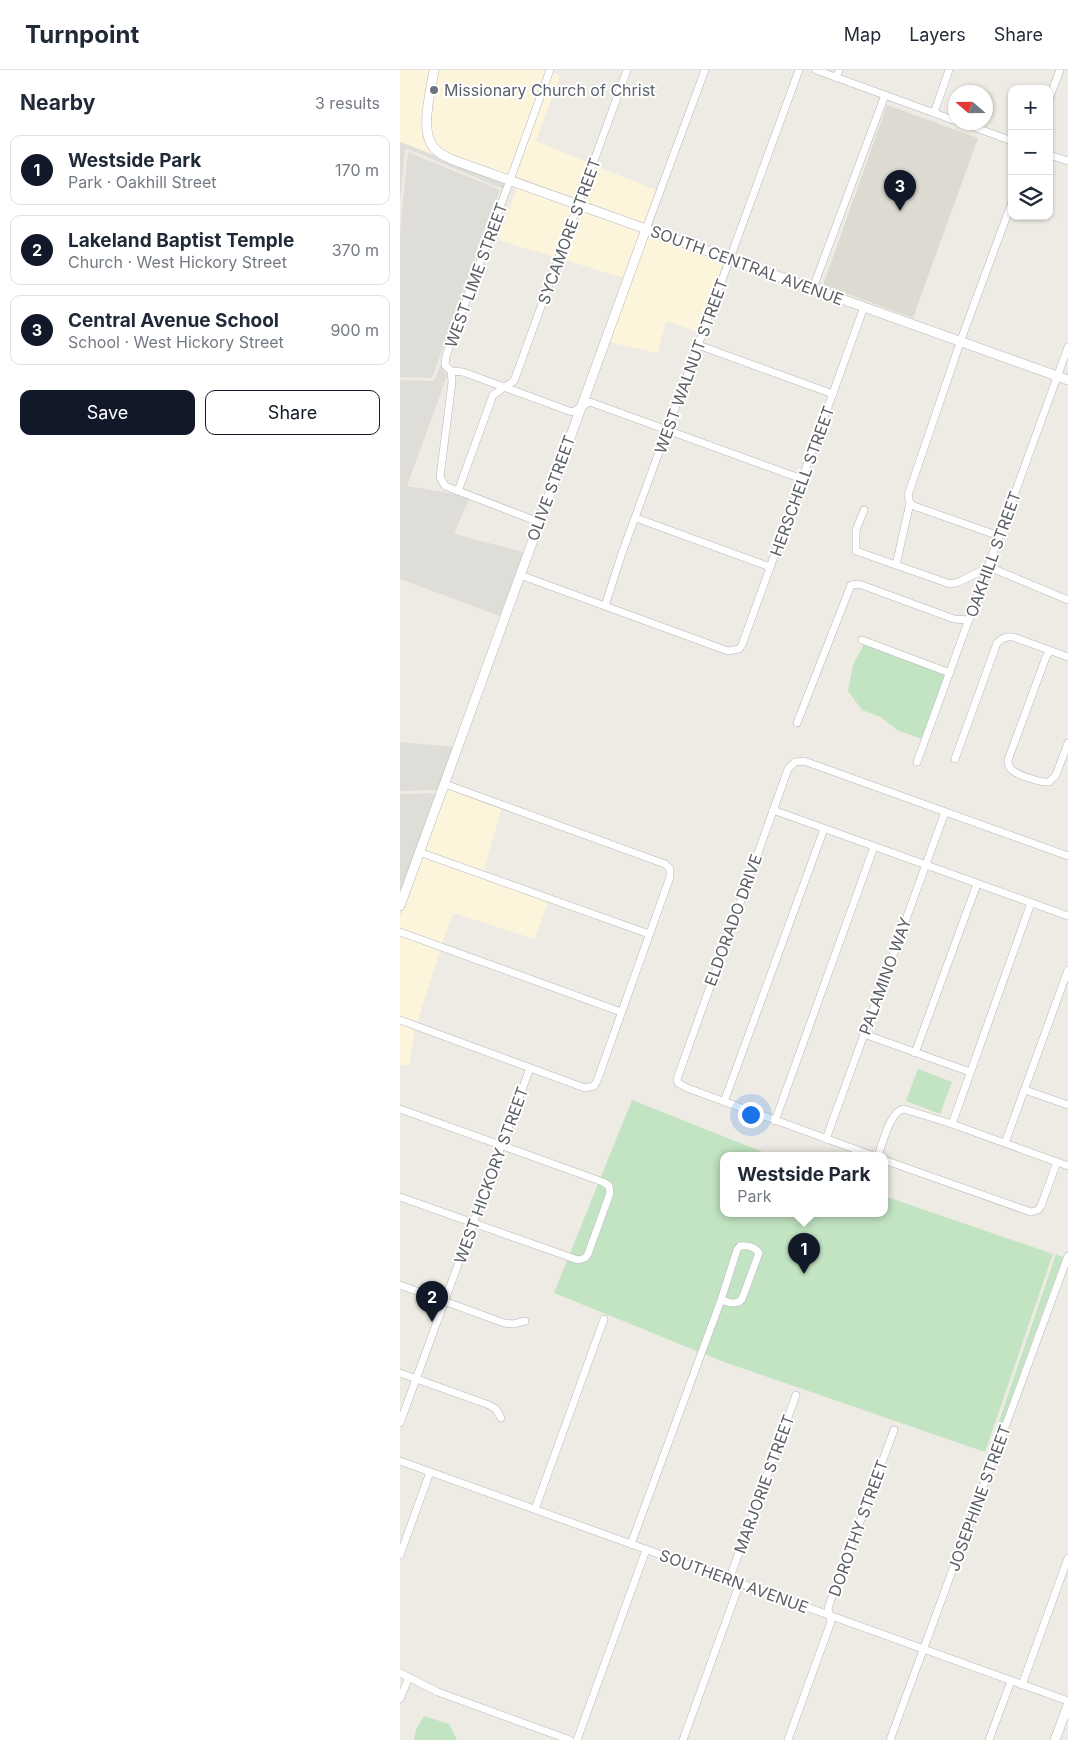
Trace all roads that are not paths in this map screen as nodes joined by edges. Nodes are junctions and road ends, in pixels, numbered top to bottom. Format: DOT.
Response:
graph roads {
  1 [pos="434,70"];
  2 [pos="550,70"];
  3 [pos="627,70"];
  4 [pos="705,70"];
  5 [pos="799,70"];
  6 [pos="816,70"];
  7 [pos="839,70"];
  8 [pos="949,70"];
  9 [pos="1060,70"];
  10 [pos="836,78"];
  11 [pos="1053,88"];
  12 [pos="885,95"];
  13 [pos="934,113"];
  14 [pos="948,118"];
  15 [pos="982,130"];
  16 [pos="1008,140"];
  17 [pos="1053,156"];
  18 [pos="1068,161"];
  19 [pos="511,180"];
  20 [pos="578,204"];
  21 [pos="1008,213"];
  22 [pos="646,230"];
  23 [pos="730,259"];
  24 [pos="813,288"];
  25 [pos="864,307"];
  26 [pos="961,342"];
  27 [pos="698,345"];
  28 [pos="1068,347"];
  29 [pos="451,371"];
  30 [pos="1058,377"];
  31 [pos="1068,380"];
  32 [pos="505,387"];
  33 [pos="833,394"];
  34 [pos="581,407"];
  35 [pos="668,430"];
  36 [pos="802,479"];
  37 [pos="458,491"];
  38 [pos="910,503"];
  39 [pos="864,510"];
  40 [pos="636,518"];
  41 [pos="539,522"];
  42 [pos="999,536"];
  43 [pos="896,565"];
  44 [pos="770,567"];
  45 [pos="989,567"];
  46 [pos="520,575"];
  47 [pos="1068,600"];
  48 [pos="605,606"];
  49 [pos="969,620"];
  50 [pos="862,640"];
  51 [pos="1050,651"];
  52 [pos="1068,655"];
  53 [pos="950,672"];
  54 [pos="797,723"];
  55 [pos="1068,743"];
  56 [pos="955,759"];
  57 [pos="917,762"];
  58 [pos="444,784"];
  59 [pos="773,810"];
  60 [pos="945,812"];
  61 [pos="824,829"];
  62 [pos="874,847"];
  63 [pos="420,852"];
  64 [pos="1068,856"];
  65 [pos="925,866"];
  66 [pos="977,884"];
  67 [pos="1031,904"];
  68 [pos="400,906"];
  69 [pos="1068,916"];
  70 [pos="400,932"];
  71 [pos="649,934"];
  72 [pos="1068,970"];
  73 [pos="621,1012"];
  74 [pos="400,1020"];
  75 [pos="864,1034"];
  76 [pos="915,1053"];
  77 [pos="530,1068"];
  78 [pos="970,1072"];
  79 [pos="1025,1090"];
  80 [pos="724,1102"];
  81 [pos="1068,1105"];
  82 [pos="400,1109"];
  83 [pos="774,1121"];
  84 [pos="952,1124"];
  85 [pos="826,1139"];
  86 [pos="1006,1143"];
  87 [pos="502,1146"];
  88 [pos="863,1152"];
  89 [pos="879,1152"];
  90 [pos="888,1161"];
  91 [pos="1057,1162"];
  92 [pos="1068,1166"];
  93 [pos="400,1197"];
  94 [pos="474,1224"];
  95 [pos="1068,1256"];
  96 [pos="400,1285"];
  97 [pos="721,1300"];
  98 [pos="445,1302"];
  99 [pos="604,1319"];
  100 [pos="525,1321"];
  101 [pos="400,1373"];
  102 [pos="416,1379"];
  103 [pos="796,1395"];
  104 [pos="501,1418"];
  105 [pos="400,1423"];
  106 [pos="894,1430"];
  107 [pos="400,1461"];
  108 [pos="430,1472"];
  109 [pos="535,1509"];
  110 [pos="631,1544"];
  111 [pos="646,1550"];
  112 [pos="400,1555"];
  113 [pos="1068,1558"];
  114 [pos="730,1580"];
  115 [pos="829,1615"];
  116 [pos="923,1649"];
  117 [pos="400,1673"];
  118 [pos="409,1677"];
  119 [pos="1011,1681"];
  120 [pos="1022,1685"];
  121 [pos="400,1699"];
  122 [pos="1068,1701"];
  123 [pos="1068,1705"];
  124 [pos="570,1740"];
  125 [pos="577,1740"];
  126 [pos="683,1740"];
  127 [pos="788,1740"];
  128 [pos="890,1740"];
  129 [pos="989,1740"];
  130 [pos="1056,1740"];
  1 -- 19 [label="main road, SOUTH CENTRAL AVENUE"];
  2 -- 19 [label="street, WEST LIME STREET"];
  3 -- 20 [label="street, SYCAMORE STREET"];
  4 -- 22 [label="street, OLIVE STREET"];
  5 -- 23 [label="street, WEST WALNUT STREET"];
  6 -- 10 [label="street"];
  7 -- 10 [label="street"];
  8 -- 13 [label="street"];
  9 -- 11 [label="street"];
  10 -- 12 [label="street"];
  12 -- 13 [label="street"];
  12 -- 24 [label="street"];
  13 -- 14 [label="street"];
  15 -- 16 [label="street"];
  17 -- 18 [label="street"];
  19 -- 20 [label="main road, SOUTH CENTRAL AVENUE"];
  19 -- 29 [label="street, WEST LIME STREET"];
  20 -- 22 [label="main road, SOUTH CENTRAL AVENUE"];
  20 -- 32 [label="street, SYCAMORE STREET"];
  21 -- 26 [label="street"];
  22 -- 23 [label="main road, SOUTH CENTRAL AVENUE"];
  22 -- 34 [label="main road, OLIVE STREET"];
  23 -- 24 [label="main road, SOUTH CENTRAL AVENUE"];
  23 -- 27 [label="street, WEST WALNUT STREET"];
  24 -- 25 [label="main road, SOUTH CENTRAL AVENUE"];
  25 -- 26 [label="main road, SOUTH CENTRAL AVENUE"];
  25 -- 33 [label="street, HERSCHELL STREET"];
  26 -- 30 [label="main road, SOUTH CENTRAL AVENUE"];
  26 -- 38 [label="street"];
  27 -- 33 [label="street"];
  27 -- 35 [label="street, WEST WALNUT STREET"];
  28 -- 30 [label="street, OAKHILL STREET"];
  29 -- 32 [label="street"];
  29 -- 37 [label="street, WEST LIME STREET"];
  30 -- 31 [label="main road, SOUTH CENTRAL AVENUE"];
  30 -- 42 [label="street, OAKHILL STREET"];
  32 -- 34 [label="street"];
  32 -- 37 [label="street, SYCAMORE STREET"];
  33 -- 36 [label="street, HERSCHELL STREET"];
  34 -- 35 [label="street"];
  34 -- 41 [label="main road, OLIVE STREET"];
  35 -- 36 [label="street"];
  35 -- 40 [label="street, WEST WALNUT STREET"];
  36 -- 44 [label="street, HERSCHELL STREET"];
  37 -- 41 [label="street"];
  38 -- 42 [label="street"];
  38 -- 43 [label="street"];
  39 -- 43 [label="street"];
  40 -- 44 [label="street"];
  40 -- 48 [label="street, WEST WALNUT STREET"];
  41 -- 46 [label="main road, OLIVE STREET"];
  42 -- 45 [label="street, OAKHILL STREET"];
  43 -- 45 [label="street"];
  44 -- 48 [label="street, HERSCHELL STREET"];
  45 -- 47 [label="street"];
  45 -- 49 [label="street, OAKHILL STREET"];
  46 -- 48 [label="street"];
  46 -- 58 [label="main road, OLIVE STREET"];
  49 -- 53 [label="street, OAKHILL STREET"];
  49 -- 54 [label="street"];
  50 -- 53 [label="street"];
  51 -- 52 [label="street"];
  51 -- 55 [label="street"];
  51 -- 56 [label="street"];
  53 -- 57 [label="street, OAKHILL STREET"];
  58 -- 63 [label="main road, OLIVE STREET"];
  58 -- 71 [label="street"];
  59 -- 60 [label="street, ELDORADO DRIVE"];
  59 -- 61 [label="street"];
  59 -- 80 [label="street, ELDORADO DRIVE"];
  60 -- 64 [label="street"];
  60 -- 65 [label="street, PALAMINO WAY"];
  61 -- 62 [label="street"];
  61 -- 80 [label="street"];
  62 -- 65 [label="street"];
  62 -- 83 [label="street"];
  63 -- 68 [label="main road, OLIVE STREET"];
  63 -- 71 [label="street"];
  65 -- 66 [label="street"];
  65 -- 75 [label="street, PALAMINO WAY"];
  66 -- 67 [label="street"];
  66 -- 76 [label="street"];
  67 -- 69 [label="street"];
  67 -- 78 [label="street"];
  70 -- 73 [label="street"];
  71 -- 73 [label="street"];
  72 -- 79 [label="street"];
  73 -- 77 [label="street"];
  74 -- 77 [label="street"];
  75 -- 76 [label="street"];
  75 -- 85 [label="street, PALAMINO WAY"];
  76 -- 78 [label="street"];
  77 -- 87 [label="street, WEST HICKORY STREET"];
  78 -- 84 [label="street"];
  79 -- 81 [label="street"];
  79 -- 86 [label="street"];
  80 -- 83 [label="street"];
  82 -- 87 [label="street"];
  83 -- 85 [label="street"];
  84 -- 86 [label="street"];
  84 -- 89 [label="street"];
  85 -- 88 [label="street"];
  86 -- 91 [label="street"];
  87 -- 94 [label="street, WEST HICKORY STREET"];
  87 -- 94 [label="street"];
  90 -- 91 [label="street"];
  91 -- 92 [label="street"];
  93 -- 94 [label="street"];
  94 -- 98 [label="street, WEST HICKORY STREET"];
  95 -- 116 [label="street, JOSEPHINE STREET"];
  96 -- 98 [label="street"];
  97 -- 97 [label="street"];
  97 -- 110 [label="street"];
  98 -- 100 [label="street"];
  98 -- 102 [label="street, WEST HICKORY STREET"];
  99 -- 109 [label="street"];
  101 -- 102 [label="street"];
  102 -- 104 [label="street"];
  102 -- 105 [label="street, WEST HICKORY STREET"];
  103 -- 114 [label="street, MARJORIE STREET"];
  106 -- 115 [label="street, DOROTHY STREET"];
  107 -- 108 [label="street, SOUTHERN AVENUE"];
  108 -- 109 [label="street, SOUTHERN AVENUE"];
  108 -- 112 [label="street"];
  109 -- 110 [label="street, SOUTHERN AVENUE"];
  110 -- 111 [label="street, SOUTHERN AVENUE"];
  111 -- 114 [label="street, SOUTHERN AVENUE"];
  111 -- 125 [label="street"];
  113 -- 120 [label="street"];
  114 -- 115 [label="street, SOUTHERN AVENUE"];
  114 -- 126 [label="street, MARJORIE STREET"];
  115 -- 116 [label="street, SOUTHERN AVENUE"];
  115 -- 127 [label="street, DOROTHY STREET"];
  116 -- 119 [label="street, SOUTHERN AVENUE"];
  116 -- 128 [label="street, JOSEPHINE STREET"];
  117 -- 118 [label="street"];
  118 -- 121 [label="street"];
  118 -- 124 [label="street"];
  119 -- 120 [label="street, SOUTHERN AVENUE"];
  119 -- 129 [label="street"];
  120 -- 122 [label="street, SOUTHERN AVENUE"];
  123 -- 130 [label="main road"];
}
